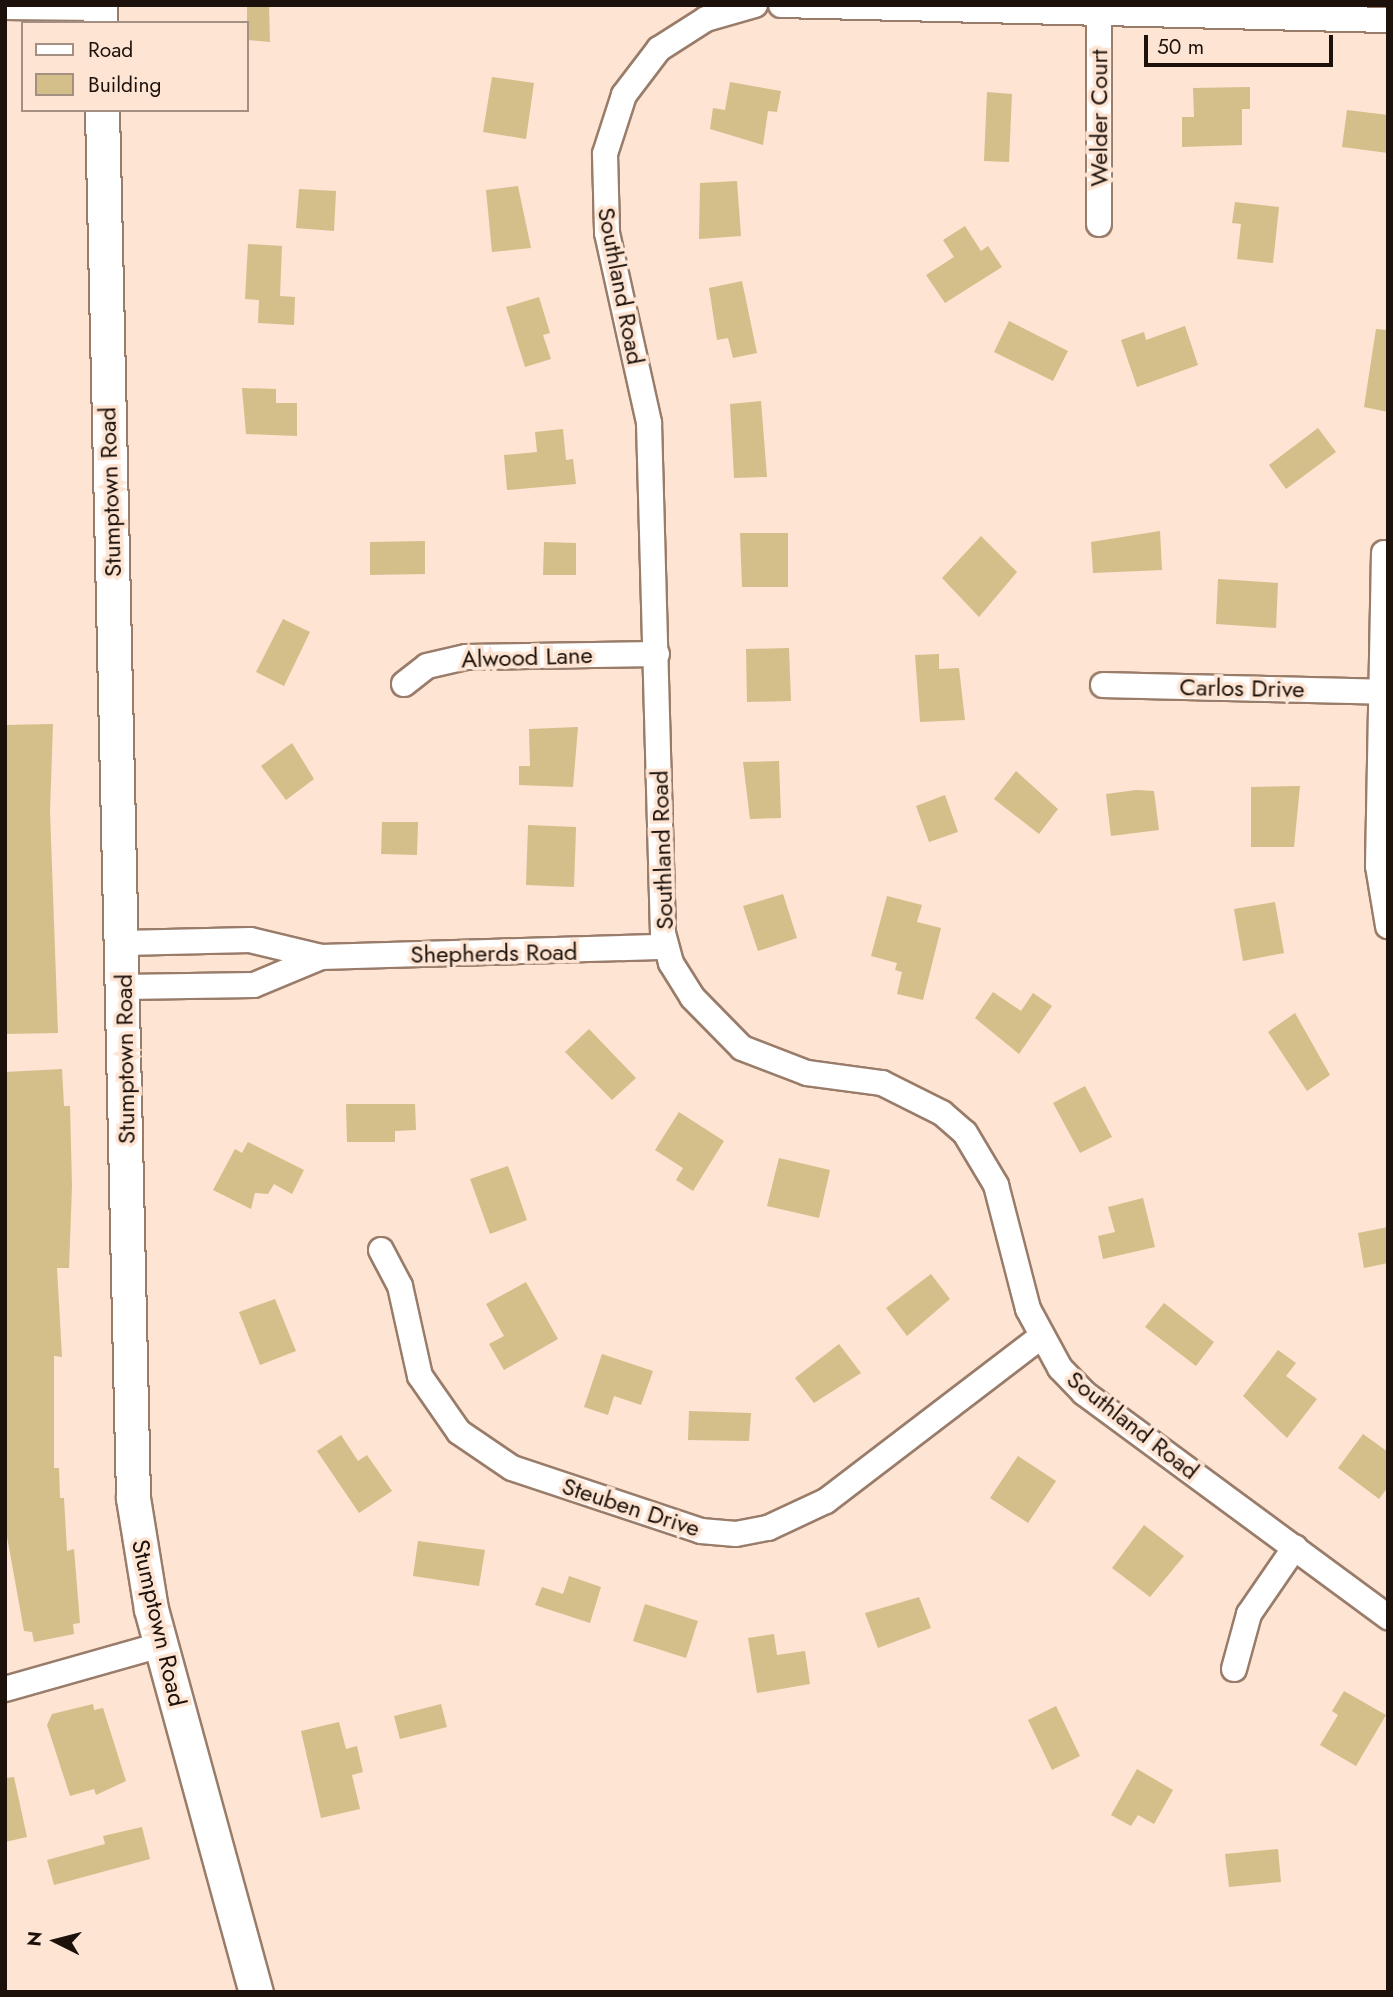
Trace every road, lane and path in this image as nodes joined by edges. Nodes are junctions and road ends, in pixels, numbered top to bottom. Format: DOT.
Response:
graph roads {
  1 [pos="755,5"];
  2 [pos="781,5"];
  3 [pos="5,8"];
  4 [pos="100,12"];
  5 [pos="1099,12"];
  6 [pos="1388,20"];
  7 [pos="102,112"];
  8 [pos="1099,224"];
  9 [pos="1384,553"];
  10 [pos="657,654"];
  11 [pos="404,684"];
  12 [pos="1103,685"];
  13 [pos="1381,692"];
  14 [pos="1388,926"];
  15 [pos="123,943"];
  16 [pos="666,947"];
  17 [pos="321,957"];
  18 [pos="124,987"];
  19 [pos="381,1250"];
  20 [pos="1039,1338"];
  21 [pos="1295,1548"];
  22 [pos="1388,1617"];
  23 [pos="161,1645"];
  24 [pos="1234,1669"];
  25 [pos="5,1689"];
  26 [pos="256,1992"];
  1 -- 10 [label="street, Southland Road"];
  2 -- 5 [label="street"];
  3 -- 4 [label="street"];
  5 -- 6 [label="street"];
  5 -- 8 [label="street, Welder Court"];
  7 -- 15 [label="street, Stumptown Road"];
  9 -- 13 [label="street"];
  10 -- 11 [label="street, Alwood Lane"];
  10 -- 16 [label="street, Southland Road"];
  12 -- 13 [label="street, Carlos Drive"];
  13 -- 14 [label="street"];
  15 -- 17 [label="street, Shepherds Road"];
  15 -- 18 [label="street, Stumptown Road"];
  16 -- 17 [label="street, Shepherds Road"];
  16 -- 20 [label="street, Southland Road"];
  17 -- 18 [label="street, Shepherds Road"];
  18 -- 23 [label="street, Stumptown Road"];
  19 -- 20 [label="street, Steuben Drive"];
  20 -- 21 [label="street, Southland Road"];
  21 -- 22 [label="street, Southland Road"];
  21 -- 24 [label="street"];
  23 -- 25 [label="street"];
  23 -- 26 [label="street, Stumptown Road"];
}
